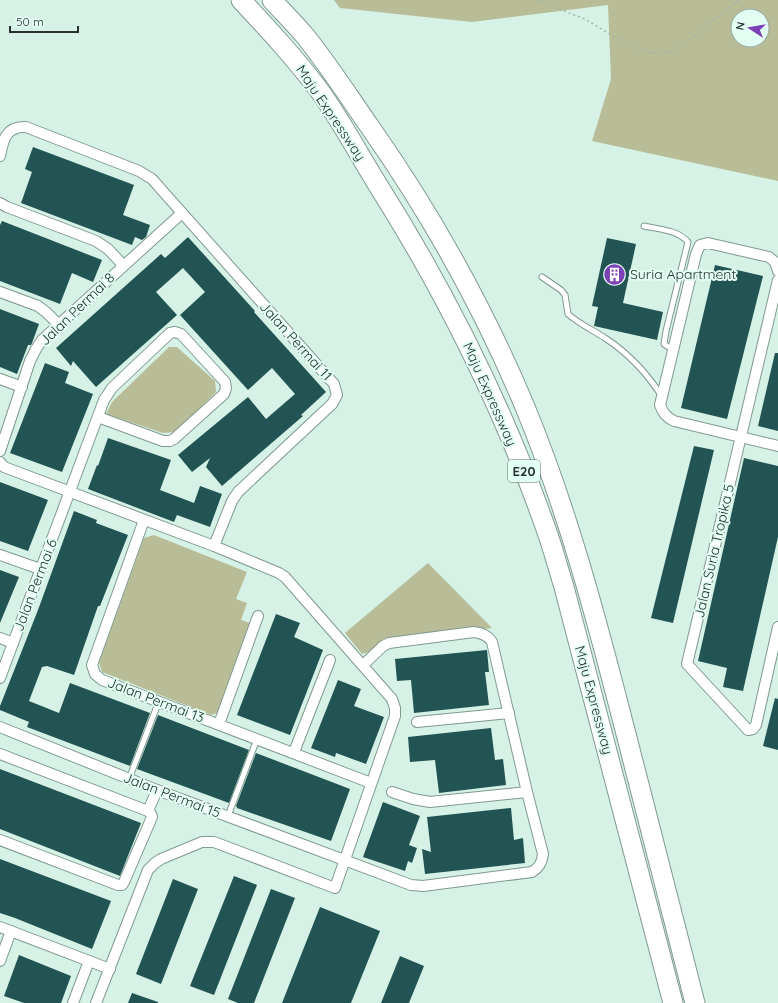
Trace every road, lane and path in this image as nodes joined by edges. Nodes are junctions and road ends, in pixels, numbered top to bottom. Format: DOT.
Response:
graph roads {
  1 [pos="241,0"];
  2 [pos="272,0"];
  3 [pos="536,0"];
  4 [pos="738,0"];
  5 [pos="0,156"];
  6 [pos="0,203"];
  7 [pos="182,213"];
  8 [pos="644,226"];
  9 [pos="777,264"];
  10 [pos="123,265"];
  11 [pos="542,277"];
  12 [pos="778,280"];
  13 [pos="0,292"];
  14 [pos="58,324"];
  15 [pos="673,350"];
  16 [pos="0,379"];
  17 [pos="22,387"];
  18 [pos="662,396"];
  19 [pos="98,417"];
  20 [pos="741,437"];
  21 [pos="778,446"];
  22 [pos="0,451"];
  23 [pos="0,462"];
  24 [pos="70,492"];
  25 [pos="144,520"];
  26 [pos="214,546"];
  27 [pos="0,555"];
  28 [pos="40,570"];
  29 [pos="258,616"];
  30 [pos="778,627"];
  31 [pos="0,638"];
  32 [pos="13,643"];
  33 [pos="330,660"];
  34 [pos="363,665"];
  35 [pos="0,678"];
  36 [pos="158,701"];
  37 [pos="509,713"];
  38 [pos="417,722"];
  39 [pos="219,724"];
  40 [pos="0,727"];
  41 [pos="257,738"];
  42 [pos="294,752"];
  43 [pos="0,754"];
  44 [pos="129,779"];
  45 [pos="372,783"];
  46 [pos="157,790"];
  47 [pos="392,792"];
  48 [pos="527,792"];
  49 [pos="148,811"];
  50 [pos="228,816"];
  51 [pos="0,840"];
  52 [pos="345,860"];
  53 [pos="0,927"];
  54 [pos="11,931"];
  55 [pos="0,961"];
  56 [pos="89,961"];
  57 [pos="110,969"];
  58 [pos="73,1003"];
  59 [pos="96,1003"];
  60 [pos="674,1003"];
  61 [pos="695,1003"];
  1 -- 60 [label="highway, Maju Expressway / E20"];
  2 -- 61 [label="highway, Maju Expressway / E20"];
  3 -- 4 [label="path"];
  5 -- 7 [label="street, Jalan Permai 11"];
  6 -- 10 [label="street"];
  7 -- 10 [label="street, Jalan Permai 8"];
  7 -- 26 [label="street, Jalan Permai 11"];
  8 -- 15 [label="lane"];
  9 -- 15 [label="street"];
  10 -- 14 [label="street, Jalan Permai 8"];
  11 -- 18 [label="lane"];
  12 -- 20 [label="street, Jalan Suria Tropika 5"];
  13 -- 14 [label="street"];
  14 -- 17 [label="street, Jalan Permai 8"];
  15 -- 18 [label="street"];
  16 -- 17 [label="street"];
  17 -- 22 [label="street, Jalan Permai 8"];
  18 -- 20 [label="street"];
  19 -- 19 [label="street, Jalan Permai 6"];
  19 -- 24 [label="street, Jalan Permai 6"];
  20 -- 21 [label="street"];
  20 -- 30 [label="street, Jalan Suria Tropika 5"];
  23 -- 24 [label="street"];
  24 -- 25 [label="street"];
  24 -- 28 [label="street, Jalan Permai 6"];
  25 -- 26 [label="street"];
  25 -- 36 [label="street, Jalan Permai 13"];
  26 -- 34 [label="street"];
  27 -- 28 [label="street"];
  28 -- 32 [label="street, Jalan Permai 6"];
  29 -- 39 [label="street"];
  31 -- 32 [label="street"];
  32 -- 35 [label="street, Jalan Permai 6"];
  33 -- 42 [label="street"];
  34 -- 37 [label="street, Jalan Permai 15"];
  34 -- 45 [label="street"];
  36 -- 39 [label="street, Jalan Permai 13"];
  36 -- 44 [label="lane"];
  37 -- 38 [label="street"];
  37 -- 48 [label="street, Jalan Permai 15"];
  39 -- 41 [label="street, Jalan Permai 13"];
  40 -- 44 [label="street, Jalan Permai 15"];
  41 -- 42 [label="street, Jalan Permai 13"];
  41 -- 50 [label="lane"];
  42 -- 45 [label="street, Jalan Permai 13"];
  43 -- 49 [label="street"];
  44 -- 46 [label="street, Jalan Permai 15"];
  45 -- 52 [label="street"];
  46 -- 49 [label="street"];
  46 -- 50 [label="street, Jalan Permai 15"];
  47 -- 48 [label="street"];
  48 -- 52 [label="street, Jalan Permai 15"];
  49 -- 51 [label="street"];
  50 -- 52 [label="street, Jalan Permai 15"];
  52 -- 57 [label="street"];
  53 -- 54 [label="street"];
  54 -- 55 [label="street"];
  54 -- 56 [label="street"];
  56 -- 57 [label="street"];
  56 -- 58 [label="street"];
  57 -- 59 [label="street"];
}
